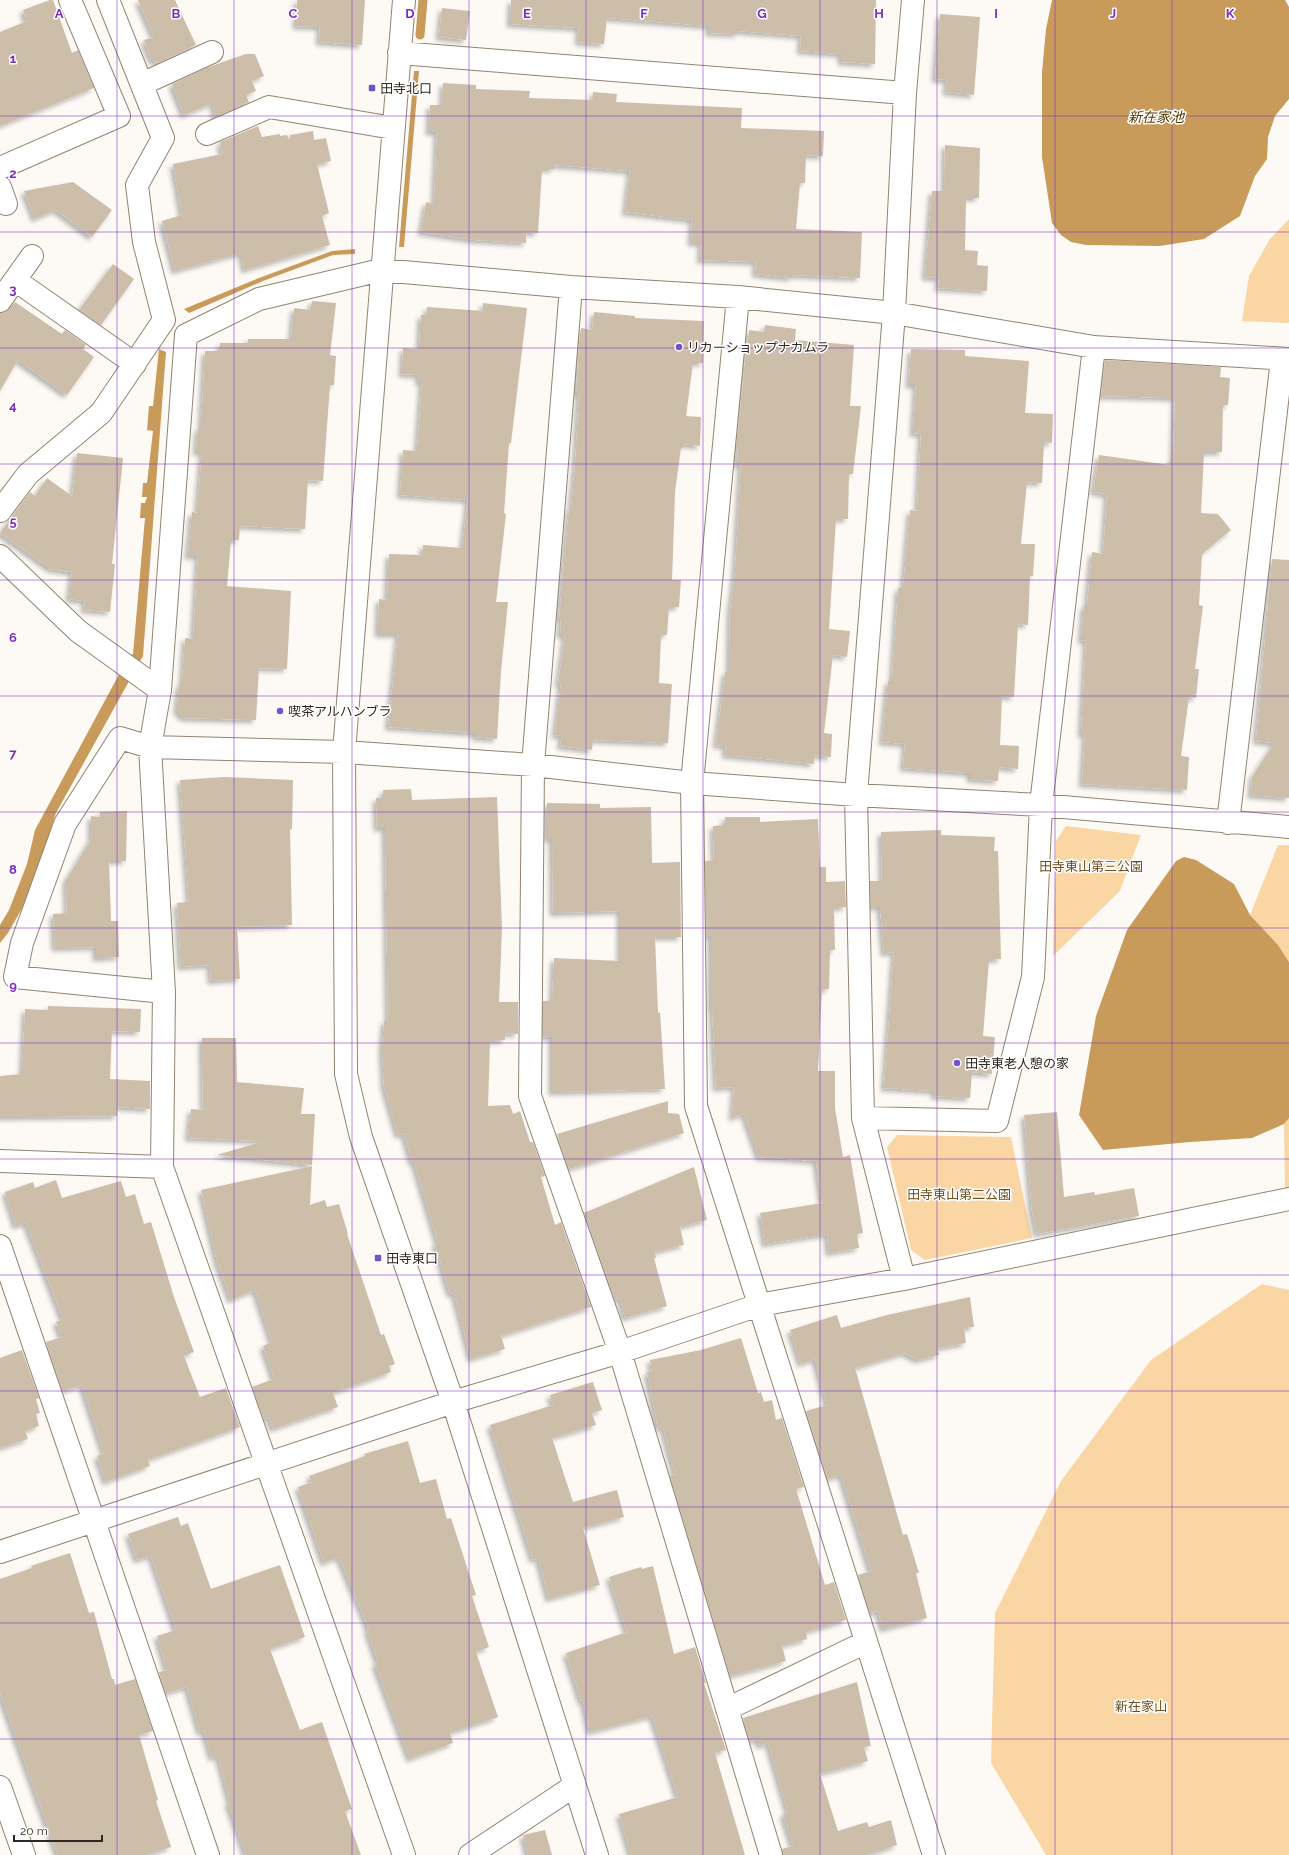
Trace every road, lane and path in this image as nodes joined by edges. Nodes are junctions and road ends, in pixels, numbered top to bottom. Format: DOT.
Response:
graph roads {
  1 [pos="70,0"];
  2 [pos="108,0"];
  3 [pos="404,0"];
  4 [pos="913,0"];
  5 [pos="212,52"];
  6 [pos="399,53"];
  7 [pos="142,84"];
  8 [pos="905,93"];
  9 [pos="393,128"];
  10 [pos="207,134"];
  11 [pos="0,168"];
  12 [pos="32,256"];
  13 [pos="381,270"];
  14 [pos="15,280"];
  15 [pos="571,286"];
  16 [pos="738,297"];
  17 [pos="0,300"];
  18 [pos="894,313"];
  19 [pos="164,320"];
  20 [pos="186,335"];
  21 [pos="1094,347"];
  22 [pos="1286,359"];
  23 [pos="134,364"];
  24 [pos="0,511"];
  25 [pos="0,556"];
  26 [pos="160,690"];
  27 [pos="150,747"];
  28 [pos="344,752"];
  29 [pos="533,765"];
  30 [pos="692,784"];
  31 [pos="856,795"];
  32 [pos="1042,806"];
  33 [pos="1228,823"];
  34 [pos="1289,827"];
  35 [pos="164,992"];
  36 [pos="864,1118"];
  37 [pos="0,1161"];
  38 [pos="162,1167"];
  39 [pos="1289,1199"];
  40 [pos="0,1246"];
  41 [pos="904,1278"];
  42 [pos="759,1305"];
  43 [pos="620,1352"];
  44 [pos="453,1402"];
  45 [pos="268,1463"];
  46 [pos="94,1522"];
  47 [pos="0,1552"];
  48 [pos="866,1642"];
  49 [pos="727,1709"];
  50 [pos="574,1786"];
  51 [pos="0,1787"];
  52 [pos="24,1855"];
  53 [pos="208,1855"];
  54 [pos="404,1855"];
  55 [pos="470,1855"];
  56 [pos="597,1855"];
  57 [pos="771,1855"];
  58 [pos="934,1855"];
  1 -- 11 [label="street"];
  2 -- 7 [label="street"];
  3 -- 6 [label="street"];
  4 -- 8 [label="street"];
  5 -- 7 [label="street"];
  6 -- 8 [label="street"];
  6 -- 9 [label="street"];
  7 -- 19 [label="street"];
  8 -- 18 [label="street"];
  9 -- 10 [label="street"];
  9 -- 13 [label="street"];
  12 -- 14 [label="street"];
  13 -- 15 [label="street"];
  13 -- 20 [label="street"];
  13 -- 28 [label="street"];
  14 -- 17 [label="street"];
  14 -- 23 [label="street"];
  15 -- 16 [label="street"];
  15 -- 29 [label="street"];
  16 -- 18 [label="street"];
  16 -- 30 [label="street"];
  18 -- 21 [label="street"];
  18 -- 31 [label="street"];
  19 -- 20 [label="street"];
  19 -- 23 [label="street"];
  20 -- 26 [label="street"];
  21 -- 22 [label="street"];
  21 -- 32 [label="street"];
  22 -- 33 [label="street"];
  23 -- 24 [label="street"];
  25 -- 26 [label="street"];
  26 -- 27 [label="street"];
  27 -- 28 [label="street"];
  27 -- 35 [label="street"];
  27 -- 35 [label="street"];
  28 -- 29 [label="street"];
  28 -- 44 [label="street"];
  29 -- 30 [label="street"];
  29 -- 43 [label="street"];
  30 -- 31 [label="street"];
  30 -- 42 [label="street"];
  31 -- 32 [label="street"];
  31 -- 36 [label="street"];
  32 -- 33 [label="street"];
  32 -- 36 [label="street"];
  33 -- 34 [label="street"];
  35 -- 38 [label="street"];
  36 -- 41 [label="street"];
  37 -- 38 [label="street"];
  38 -- 45 [label="street"];
  39 -- 41 [label="street"];
  40 -- 46 [label="street"];
  41 -- 42 [label="street"];
  42 -- 43 [label="street"];
  42 -- 48 [label="street"];
  43 -- 44 [label="street"];
  43 -- 49 [label="street"];
  44 -- 45 [label="street"];
  44 -- 50 [label="street"];
  45 -- 46 [label="street"];
  45 -- 54 [label="street"];
  46 -- 47 [label="street"];
  46 -- 53 [label="street"];
  48 -- 49 [label="street"];
  48 -- 58 [label="street"];
  49 -- 57 [label="street"];
  50 -- 55 [label="street"];
  50 -- 56 [label="street"];
  51 -- 52 [label="street"];
}
